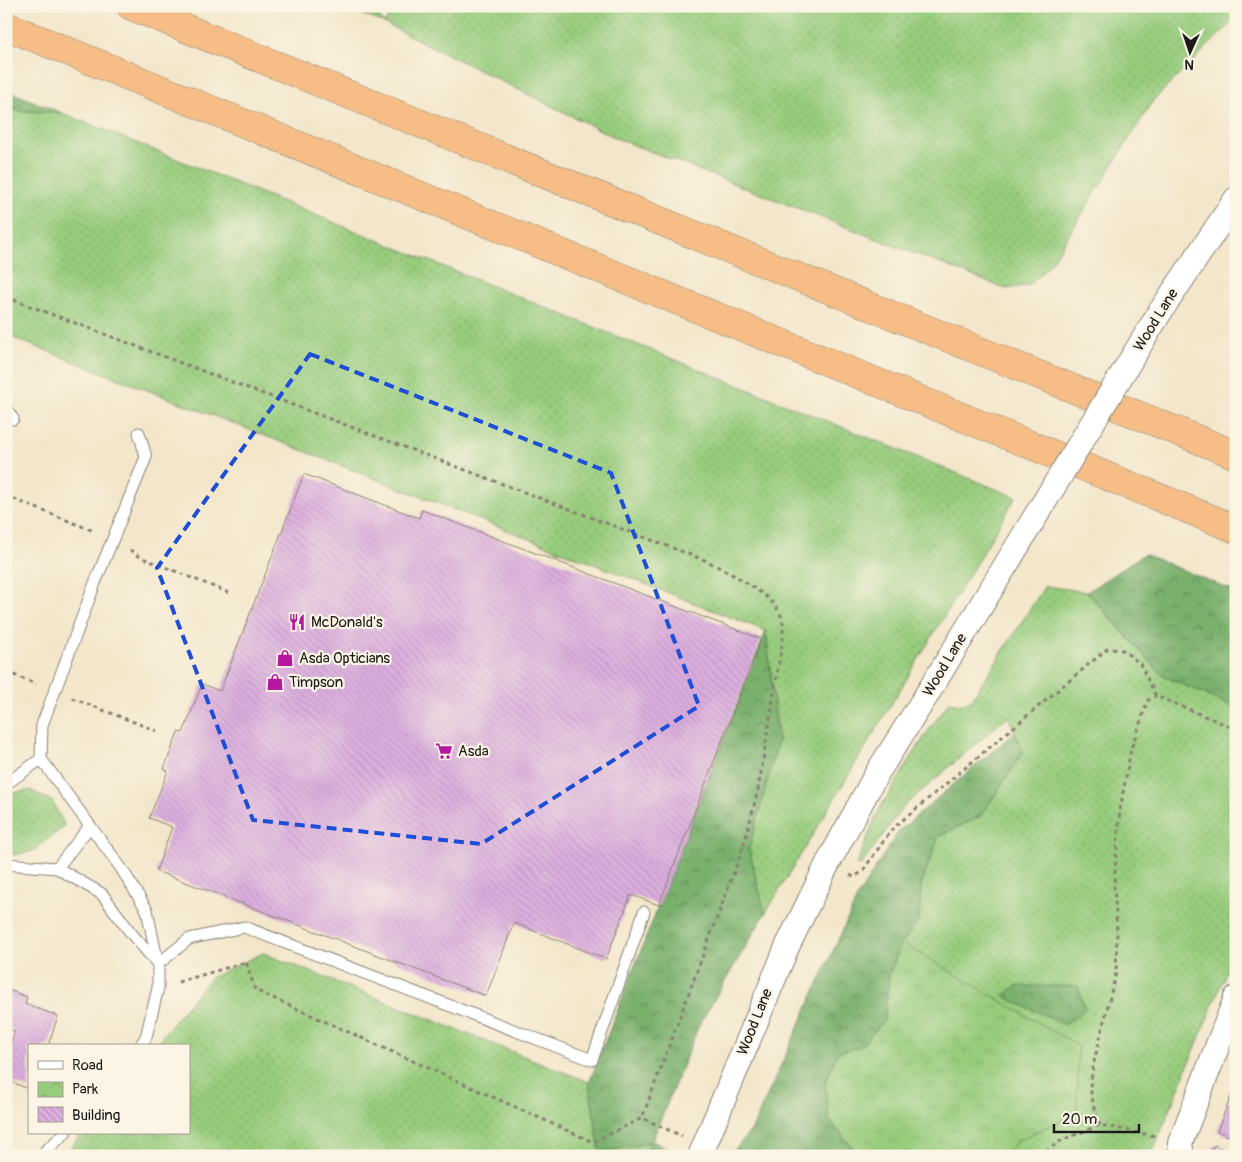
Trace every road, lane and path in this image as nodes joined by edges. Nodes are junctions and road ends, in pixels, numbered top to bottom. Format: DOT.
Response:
graph roads {
  1 [pos="131,6"];
  2 [pos="6,26"];
  3 [pos="1236,199"];
  4 [pos="6,297"];
  5 [pos="139,433"];
  6 [pos="1236,455"];
  7 [pos="1236,529"];
  8 [pos="6,672"];
  9 [pos="54,691"];
  10 [pos="1156,696"];
  11 [pos="1236,729"];
  12 [pos="157,732"];
  13 [pos="41,759"];
  14 [pos="6,784"];
  15 [pos="90,826"];
  16 [pos="6,864"];
  17 [pos="827,864"];
  18 [pos="57,868"];
  19 [pos="644,912"];
  20 [pos="158,964"];
  21 [pos="158,988"];
  22 [pos="1236,998"];
  23 [pos="141,1044"];
  24 [pos="642,1118"];
  25 [pos="1100,1125"];
  26 [pos="64,1134"];
  27 [pos="1181,1149"];
  28 [pos="702,1151"];
  29 [pos="40,1156"];
  30 [pos="1039,1156"];
  1 -- 6 [label="highway"];
  2 -- 7 [label="highway"];
  3 -- 17 [label="street, Wood Lane, bridge"];
  4 -- 24 [label="path"];
  5 -- 9 [label="lane"];
  8 -- 9 [label="path"];
  9 -- 12 [label="path"];
  9 -- 13 [label="lane"];
  10 -- 11 [label="path"];
  10 -- 17 [label="path"];
  10 -- 25 [label="path"];
  13 -- 14 [label="lane"];
  13 -- 15 [label="lane"];
  15 -- 18 [label="lane"];
  15 -- 20 [label="lane"];
  16 -- 18 [label="lane"];
  17 -- 28 [label="street, Wood Lane"];
  18 -- 20 [label="lane"];
  19 -- 20 [label="lane"];
  20 -- 21 [label="lane"];
  21 -- 23 [label="lane"];
  21 -- 24 [label="path"];
  22 -- 27 [label="street"];
  24 -- 28 [label="path"];
  25 -- 27 [label="path"];
  25 -- 30 [label="path"];
  26 -- 29 [label="lane"];
}
